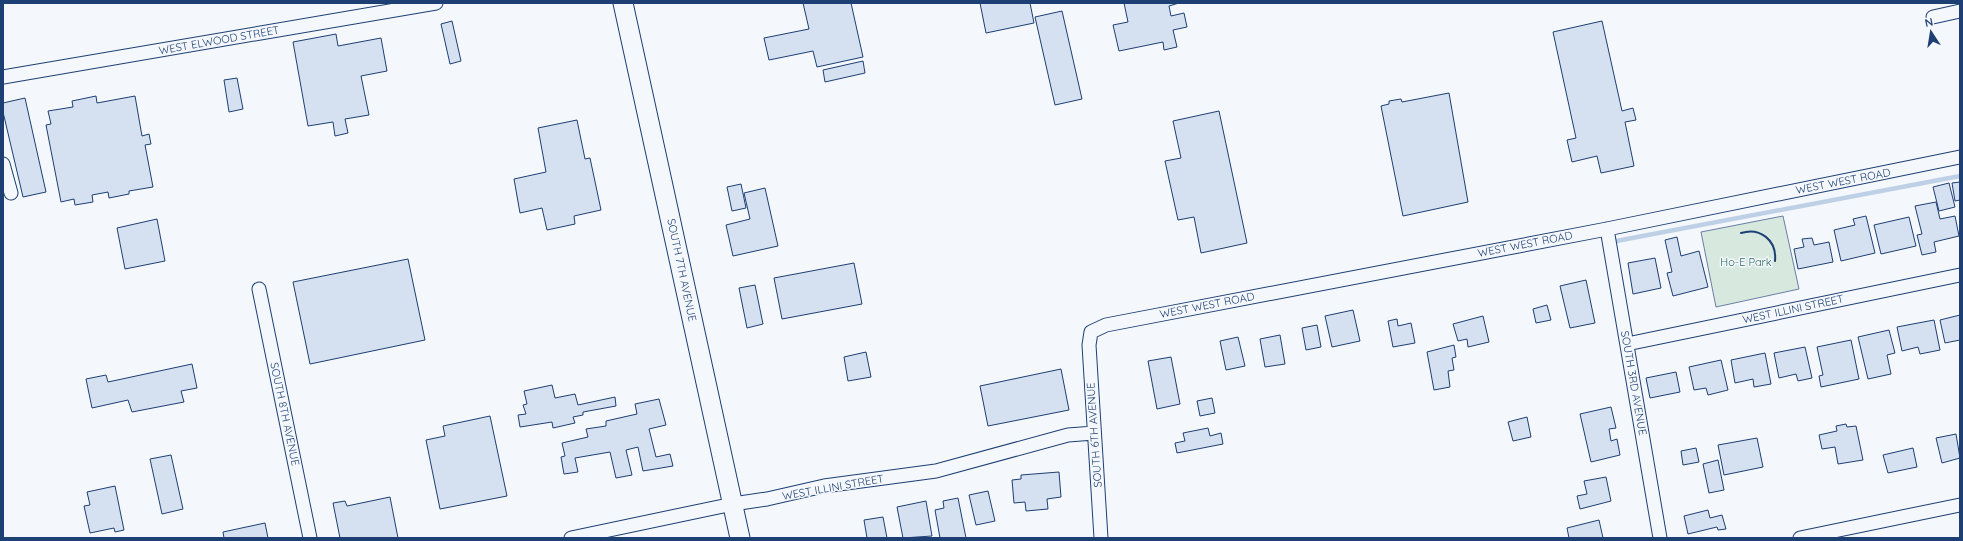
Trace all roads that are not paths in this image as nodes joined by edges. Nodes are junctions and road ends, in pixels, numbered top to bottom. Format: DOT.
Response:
graph roads {
  1 [pos="436,3"];
  2 [pos="623,3"];
  3 [pos="1960,11"];
  4 [pos="1933,17"];
  5 [pos="3,77"];
  6 [pos="1960,157"];
  7 [pos="3,164"];
  8 [pos="11,193"];
  9 [pos="1606,229"];
  10 [pos="1960,275"];
  11 [pos="259,289"];
  12 [pos="1090,332"];
  13 [pos="1627,344"];
  14 [pos="1094,433"];
  15 [pos="733,504"];
  16 [pos="1960,505"];
  17 [pos="310,538"];
  18 [pos="571,538"];
  19 [pos="740,538"];
  20 [pos="1101,538"];
  21 [pos="1660,538"];
  22 [pos="1800,538"];
  1 -- 5 [label="street, WEST ELWOOD STREET"];
  2 -- 15 [label="main road, SOUTH 7TH AVENUE"];
  3 -- 4 [label="street"];
  6 -- 9 [label="street, WEST WEST ROAD"];
  7 -- 8 [label="street"];
  9 -- 12 [label="street, WEST WEST ROAD"];
  9 -- 13 [label="street, SOUTH 3RD AVENUE"];
  10 -- 13 [label="street, WEST ILLINI STREET"];
  11 -- 17 [label="street, SOUTH 8TH AVENUE"];
  12 -- 14 [label="street, SOUTH 6TH AVENUE"];
  13 -- 21 [label="street, SOUTH 3RD AVENUE"];
  14 -- 15 [label="street, WEST ILLINI STREET"];
  14 -- 20 [label="street, SOUTH 6TH AVENUE"];
  15 -- 18 [label="street, WEST ILLINI STREET"];
  15 -- 19 [label="main road, SOUTH 7TH AVENUE"];
  16 -- 22 [label="street"];
}
